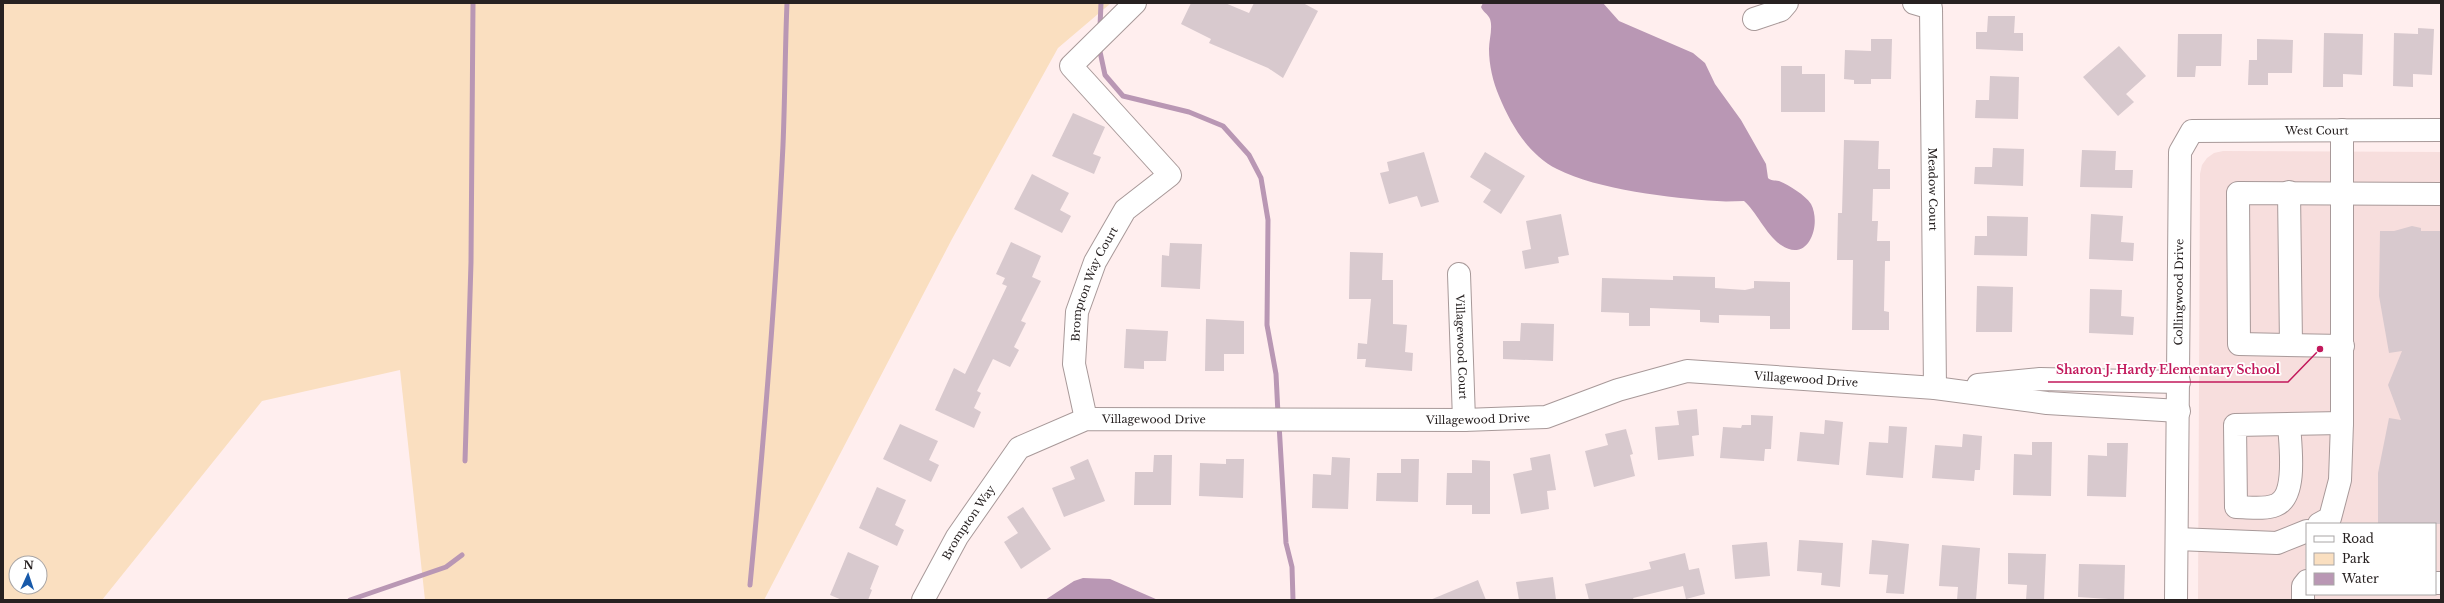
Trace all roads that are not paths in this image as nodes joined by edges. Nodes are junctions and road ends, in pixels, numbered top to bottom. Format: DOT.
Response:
graph roads {
  1 [pos="1135,3"];
  2 [pos="1787,3"];
  3 [pos="1914,3"];
  4 [pos="1754,19"];
  5 [pos="2342,130"];
  6 [pos="2441,130"];
  7 [pos="2192,131"];
  8 [pos="2289,192"];
  9 [pos="2343,193"];
  10 [pos="2441,194"];
  11 [pos="1460,274"];
  12 [pos="2291,345"];
  13 [pos="2343,346"];
  14 [pos="2179,382"];
  15 [pos="1935,388"];
  16 [pos="2178,411"];
  17 [pos="1086,419"];
  18 [pos="1464,420"];
  19 [pos="2342,423"];
  20 [pos="2289,424"];
  21 [pos="1019,448"];
  22 [pos="2321,523"];
  23 [pos="2306,531"];
  24 [pos="2177,539"];
  25 [pos="2306,583"];
  26 [pos="923,600"];
  27 [pos="2176,600"];
  28 [pos="2303,600"];
  1 -- 17 [label="street, Brompton Way Court"];
  2 -- 4 [label="street"];
  3 -- 15 [label="street, Meadow Court"];
  5 -- 6 [label="street, West Court"];
  5 -- 7 [label="street, West Court"];
  5 -- 9 [label="street"];
  7 -- 14 [label="street, Collingwood Drive"];
  8 -- 9 [label="street"];
  8 -- 12 [label="street"];
  8 -- 12 [label="street"];
  9 -- 10 [label="street"];
  9 -- 13 [label="street"];
  11 -- 18 [label="street, Villagewood Court"];
  12 -- 13 [label="street"];
  13 -- 19 [label="street"];
  14 -- 15 [label="street, Villagewood Drive"];
  14 -- 16 [label="street, Collingwood Drive"];
  15 -- 16 [label="street, Villagewood Drive"];
  15 -- 18 [label="street, Villagewood Drive"];
  16 -- 24 [label="street, Collingwood Drive"];
  17 -- 18 [label="street, Villagewood Drive"];
  17 -- 21 [label="street, Villagewood Drive"];
  19 -- 20 [label="street"];
  19 -- 22 [label="street"];
  21 -- 26 [label="street, Brompton Way"];
  23 -- 24 [label="street"];
  24 -- 27 [label="street, Collingwood Drive"];
  25 -- 28 [label="street"];
}
